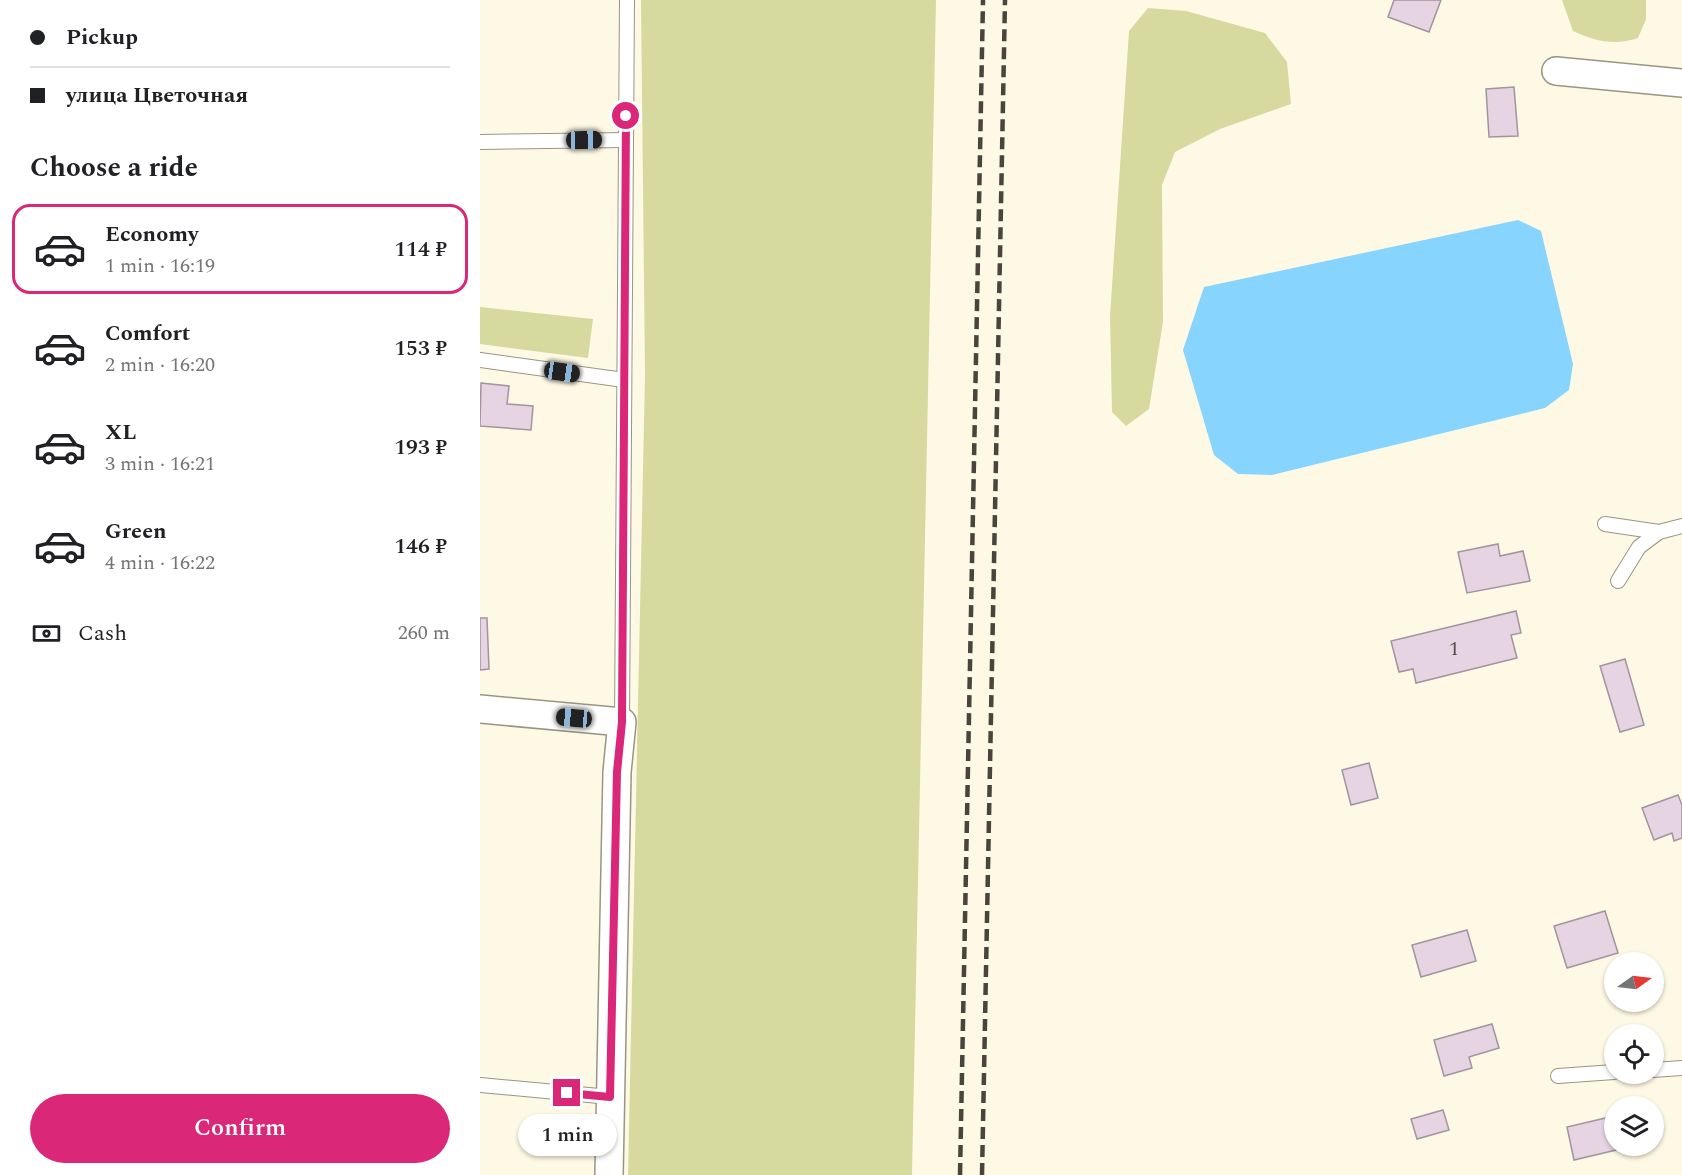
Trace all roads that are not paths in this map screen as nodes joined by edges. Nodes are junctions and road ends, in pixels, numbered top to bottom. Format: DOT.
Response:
graph roads {
  1 [pos="627,0"];
  2 [pos="1556,71"];
  3 [pos="1682,83"];
  4 [pos="626,140"];
  5 [pos="480,142"];
  6 [pos="480,360"];
  7 [pos="624,380"];
  8 [pos="1605,524"];
  9 [pos="1682,526"];
  10 [pos="1659,532"];
  11 [pos="1618,581"];
  12 [pos="480,709"];
  13 [pos="622,722"];
  14 [pos="1682,1068"];
  15 [pos="1664,1069"];
  16 [pos="1604,1073"];
  17 [pos="1558,1076"];
  18 [pos="480,1085"];
  19 [pos="610,1097"];
  20 [pos="609,1175"];
  1 -- 4 [label="lane"];
  2 -- 3 [label="street"];
  4 -- 5 [label="lane"];
  4 -- 7 [label="lane"];
  6 -- 7 [label="lane"];
  7 -- 13 [label="lane"];
  8 -- 10 [label="lane"];
  9 -- 10 [label="lane"];
  10 -- 11 [label="lane"];
  12 -- 13 [label="street"];
  13 -- 19 [label="street"];
  14 -- 15 [label="lane"];
  16 -- 17 [label="lane"];
  18 -- 19 [label="lane"];
  19 -- 20 [label="street"];
}
